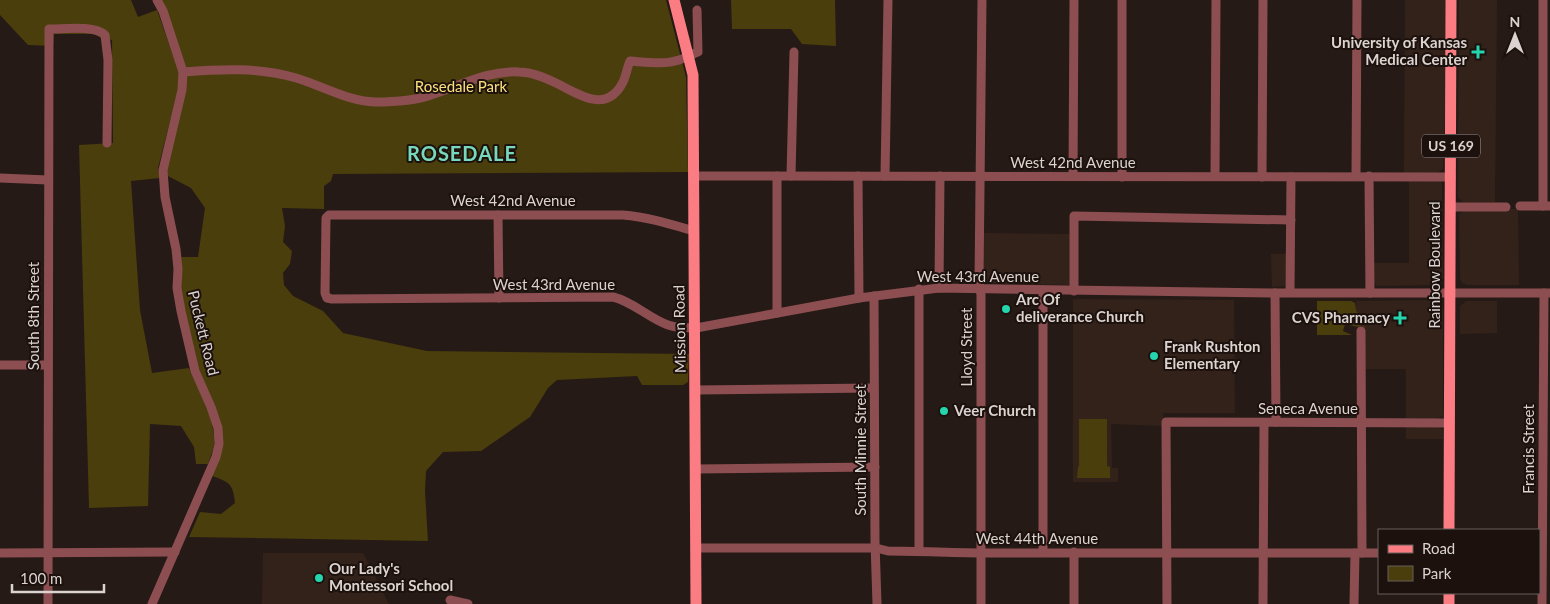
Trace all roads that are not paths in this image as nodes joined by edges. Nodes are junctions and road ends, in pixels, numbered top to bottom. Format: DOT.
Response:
graph roads {
  1 [pos="157,0"];
  2 [pos="674,0"];
  3 [pos="888,0"];
  4 [pos="982,0"];
  5 [pos="1074,0"];
  6 [pos="1122,0"];
  7 [pos="1216,0"];
  8 [pos="1264,0"];
  9 [pos="1356,0"];
  10 [pos="1451,0"];
  11 [pos="1543,0"];
  12 [pos="697,10"];
  13 [pos="794,52"];
  14 [pos="689,55"];
  15 [pos="184,72"];
  16 [pos="106,143"];
  17 [pos="694,176"];
  18 [pos="777,176"];
  19 [pos="791,176"];
  20 [pos="858,176"];
  21 [pos="885,176"];
  22 [pos="940,176"];
  23 [pos="980,176"];
  24 [pos="1073,176"];
  25 [pos="1215,176"];
  26 [pos="1356,176"];
  27 [pos="1369,176"];
  28 [pos="1122,177"];
  29 [pos="1262,177"];
  30 [pos="1291,177"];
  31 [pos="1451,177"];
  32 [pos="0,178"];
  33 [pos="48,180"];
  34 [pos="1506,206"];
  35 [pos="1520,206"];
  36 [pos="1546,206"];
  37 [pos="1450,207"];
  38 [pos="498,214"];
  39 [pos="1291,220"];
  40 [pos="694,231"];
  41 [pos="939,288"];
  42 [pos="979,288"];
  43 [pos="919,290"];
  44 [pos="1043,290"];
  45 [pos="1074,291"];
  46 [pos="1290,292"];
  47 [pos="1275,293"];
  48 [pos="1370,293"];
  49 [pos="1450,293"];
  50 [pos="1547,293"];
  51 [pos="874,296"];
  52 [pos="327,298"];
  53 [pos="499,298"];
  54 [pos="860,298"];
  55 [pos="777,313"];
  56 [pos="696,328"];
  57 [pos="1361,331"];
  58 [pos="0,365"];
  59 [pos="47,365"];
  60 [pos="874,388"];
  61 [pos="696,390"];
  62 [pos="1276,422"];
  63 [pos="1264,423"];
  64 [pos="1361,423"];
  65 [pos="1449,423"];
  66 [pos="1547,443"];
  67 [pos="875,467"];
  68 [pos="696,469"];
  69 [pos="1449,529"];
  70 [pos="696,548"];
  71 [pos="876,548"];
  72 [pos="919,551"];
  73 [pos="48,552"];
  74 [pos="175,552"];
  75 [pos="1043,552"];
  76 [pos="1074,552"];
  77 [pos="0,553"];
  78 [pos="981,553"];
  79 [pos="1263,553"];
  80 [pos="1358,553"];
  81 [pos="1378,553"];
  82 [pos="1166,554"];
  83 [pos="450,600"];
  84 [pos="48,604"];
  85 [pos="152,604"];
  86 [pos="468,604"];
  87 [pos="696,604"];
  88 [pos="877,604"];
  89 [pos="981,604"];
  90 [pos="1074,604"];
  91 [pos="1167,604"];
  92 [pos="1263,604"];
  93 [pos="1354,604"];
  94 [pos="1542,604"];
  1 -- 15 [label="street, Puckett Road"];
  2 -- 14 [label="main road, Mission Road"];
  3 -- 21 [label="street"];
  4 -- 23 [label="street, Lloyd Street"];
  5 -- 24 [label="street"];
  6 -- 28 [label="street"];
  7 -- 25 [label="street"];
  8 -- 29 [label="street"];
  9 -- 26 [label="street"];
  10 -- 31 [label="main road, Rainbow Boulevard / US 169"];
  11 -- 36 [label="street"];
  12 -- 14 [label="street"];
  13 -- 19 [label="street"];
  14 -- 15 [label="street"];
  14 -- 17 [label="main road, Mission Road"];
  15 -- 74 [label="street, Puckett Road"];
  16 -- 33 [label="street, South 8th Street"];
  17 -- 18 [label="street, West 42nd Avenue"];
  17 -- 40 [label="main road, Mission Road"];
  18 -- 19 [label="street, West 42nd Avenue"];
  18 -- 55 [label="street"];
  19 -- 20 [label="street, West 42nd Avenue"];
  20 -- 21 [label="street, West 42nd Avenue"];
  20 -- 54 [label="street"];
  21 -- 22 [label="street, West 42nd Avenue"];
  22 -- 23 [label="street, West 42nd Avenue"];
  22 -- 41 [label="street"];
  23 -- 24 [label="street, West 42nd Avenue"];
  23 -- 42 [label="street, Lloyd Street"];
  24 -- 28 [label="street, West 42nd Avenue"];
  25 -- 28 [label="street, West 42nd Avenue"];
  25 -- 29 [label="street, West 42nd Avenue"];
  26 -- 27 [label="street, West 42nd Avenue"];
  26 -- 30 [label="street, West 42nd Avenue"];
  27 -- 31 [label="street, West 42nd Avenue"];
  27 -- 48 [label="street"];
  29 -- 30 [label="street, West 42nd Avenue"];
  30 -- 39 [label="street"];
  31 -- 37 [label="main road, Rainbow Boulevard / US 169"];
  32 -- 33 [label="street"];
  33 -- 59 [label="street, South 8th Street"];
  34 -- 37 [label="street"];
  35 -- 36 [label="street"];
  37 -- 49 [label="main road, Rainbow Boulevard / US 169"];
  38 -- 40 [label="street, West 42nd Avenue"];
  38 -- 52 [label="street, West 42nd Avenue"];
  38 -- 53 [label="street"];
  39 -- 45 [label="street"];
  39 -- 46 [label="street"];
  40 -- 56 [label="main road, Mission Road"];
  41 -- 42 [label="street, West 43rd Avenue"];
  41 -- 43 [label="street, West 43rd Avenue"];
  42 -- 44 [label="street, West 43rd Avenue"];
  42 -- 78 [label="street, Lloyd Street"];
  43 -- 51 [label="street, West 43rd Avenue"];
  43 -- 72 [label="street"];
  44 -- 45 [label="street, West 43rd Avenue"];
  44 -- 75 [label="street"];
  45 -- 47 [label="street, West 43rd Avenue"];
  46 -- 47 [label="street, West 43rd Avenue"];
  46 -- 48 [label="street, West 43rd Avenue"];
  47 -- 62 [label="street"];
  48 -- 49 [label="street, West 43rd Avenue"];
  49 -- 50 [label="street, West 43rd Avenue"];
  49 -- 65 [label="main road, Rainbow Boulevard / US 169"];
  50 -- 66 [label="street, Francis Street"];
  51 -- 54 [label="street, West 43rd Avenue"];
  51 -- 60 [label="street, South Minnie Street"];
  52 -- 53 [label="street, West 43rd Avenue"];
  53 -- 56 [label="street, West 43rd Avenue"];
  54 -- 55 [label="street, West 43rd Avenue"];
  55 -- 56 [label="street, West 43rd Avenue"];
  56 -- 61 [label="main road, Mission Road"];
  57 -- 64 [label="street"];
  58 -- 59 [label="street"];
  59 -- 73 [label="street, South 8th Street"];
  60 -- 61 [label="street"];
  60 -- 67 [label="street, South Minnie Street"];
  61 -- 68 [label="main road, Mission Road"];
  62 -- 63 [label="street, Seneca Avenue"];
  62 -- 64 [label="street, Seneca Avenue"];
  63 -- 79 [label="street"];
  63 -- 82 [label="street, Seneca Avenue"];
  64 -- 65 [label="street, Seneca Avenue"];
  64 -- 80 [label="street"];
  65 -- 69 [label="main road, Rainbow Boulevard / US 169"];
  66 -- 94 [label="street, Francis Street"];
  67 -- 68 [label="street"];
  67 -- 71 [label="street, South Minnie Street"];
  68 -- 70 [label="main road, Mission Road"];
  70 -- 71 [label="street, West 44th Avenue"];
  70 -- 87 [label="main road, Mission Road"];
  71 -- 72 [label="street, West 44th Avenue"];
  71 -- 88 [label="street, South Minnie Street"];
  72 -- 78 [label="street, West 44th Avenue"];
  73 -- 74 [label="street"];
  73 -- 77 [label="street"];
  73 -- 84 [label="street, South 8th Street"];
  74 -- 85 [label="street, Puckett Road"];
  75 -- 76 [label="street, West 44th Avenue"];
  75 -- 78 [label="street, West 44th Avenue"];
  76 -- 82 [label="street, West 44th Avenue"];
  76 -- 90 [label="street"];
  78 -- 89 [label="street, Lloyd Street"];
  79 -- 80 [label="street, West 44th Avenue"];
  79 -- 82 [label="street, West 44th Avenue"];
  79 -- 92 [label="street"];
  80 -- 81 [label="street, West 44th Avenue"];
  80 -- 93 [label="street"];
  82 -- 91 [label="street"];
  83 -- 86 [label="street"];
}
